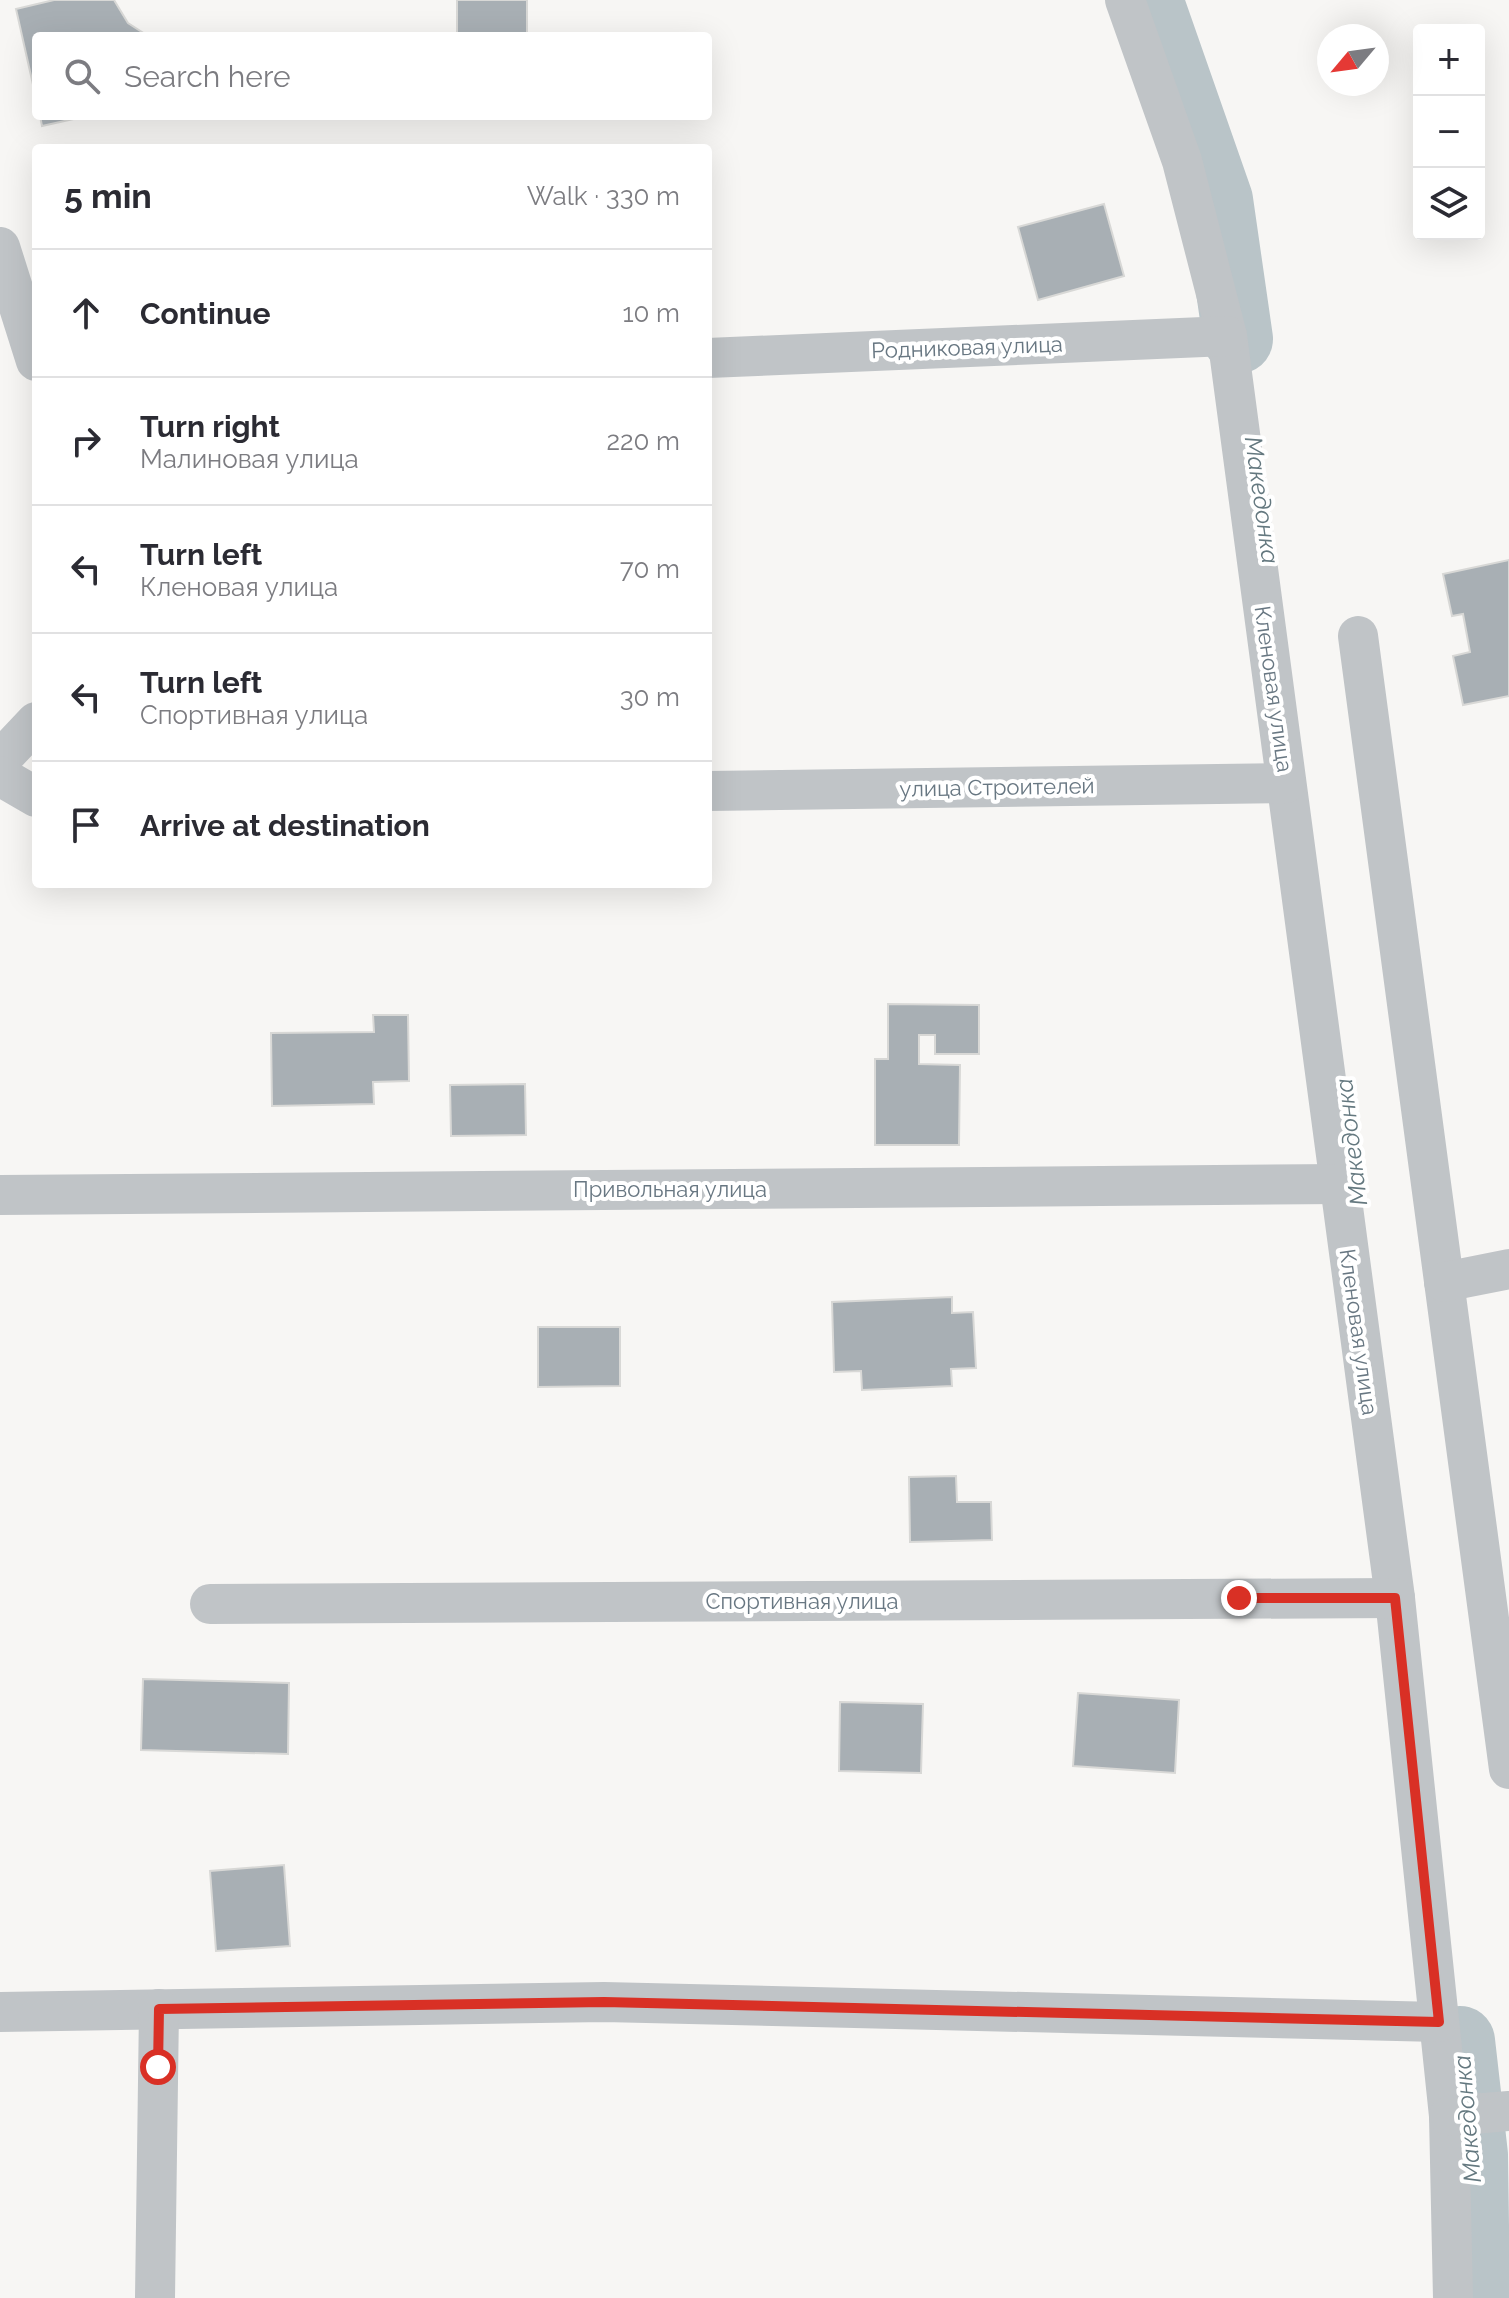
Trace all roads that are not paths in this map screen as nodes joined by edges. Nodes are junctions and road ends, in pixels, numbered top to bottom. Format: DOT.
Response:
graph roads {
  1 [pos="1125,0"];
  2 [pos="0,247"];
  3 [pos="1227,336"];
  4 [pos="32,348"];
  5 [pos="712,358"];
  6 [pos="1358,636"];
  7 [pos="32,726"];
  8 [pos="0,760"];
  9 [pos="0,776"];
  10 [pos="1286,783"];
  11 [pos="712,791"];
  12 [pos="32,795"];
  13 [pos="1340,1184"];
  14 [pos="0,1195"];
  15 [pos="1509,1269"];
  16 [pos="1444,1282"];
  17 [pos="1395,1598"];
  18 [pos="210,1604"];
  19 [pos="1509,1769"];
  20 [pos="159,2009"];
  21 [pos="0,2012"];
  22 [pos="1439,2022"];
  23 [pos="1509,2111"];
  24 [pos="1449,2116"];
  25 [pos="155,2298"];
  26 [pos="1453,2298"];
  1 -- 3 [label="street, Кленовая улица"];
  2 -- 4 [label="street"];
  3 -- 5 [label="street, Родниковая улица"];
  3 -- 10 [label="street, Кленовая улица"];
  6 -- 16 [label="street"];
  7 -- 8 [label="street"];
  9 -- 12 [label="street"];
  10 -- 11 [label="street, улица Строителей"];
  10 -- 13 [label="street, Кленовая улица"];
  13 -- 14 [label="street, Привольная улица"];
  13 -- 17 [label="street, Кленовая улица"];
  15 -- 16 [label="street"];
  16 -- 19 [label="street"];
  17 -- 18 [label="street, Спортивная улица"];
  17 -- 22 [label="street, Кленовая улица"];
  20 -- 21 [label="street"];
  20 -- 22 [label="street"];
  20 -- 25 [label="street"];
  22 -- 24 [label="street, Кленовая улица"];
  23 -- 24 [label="street"];
  24 -- 26 [label="street, Кленовая улица"];
}
